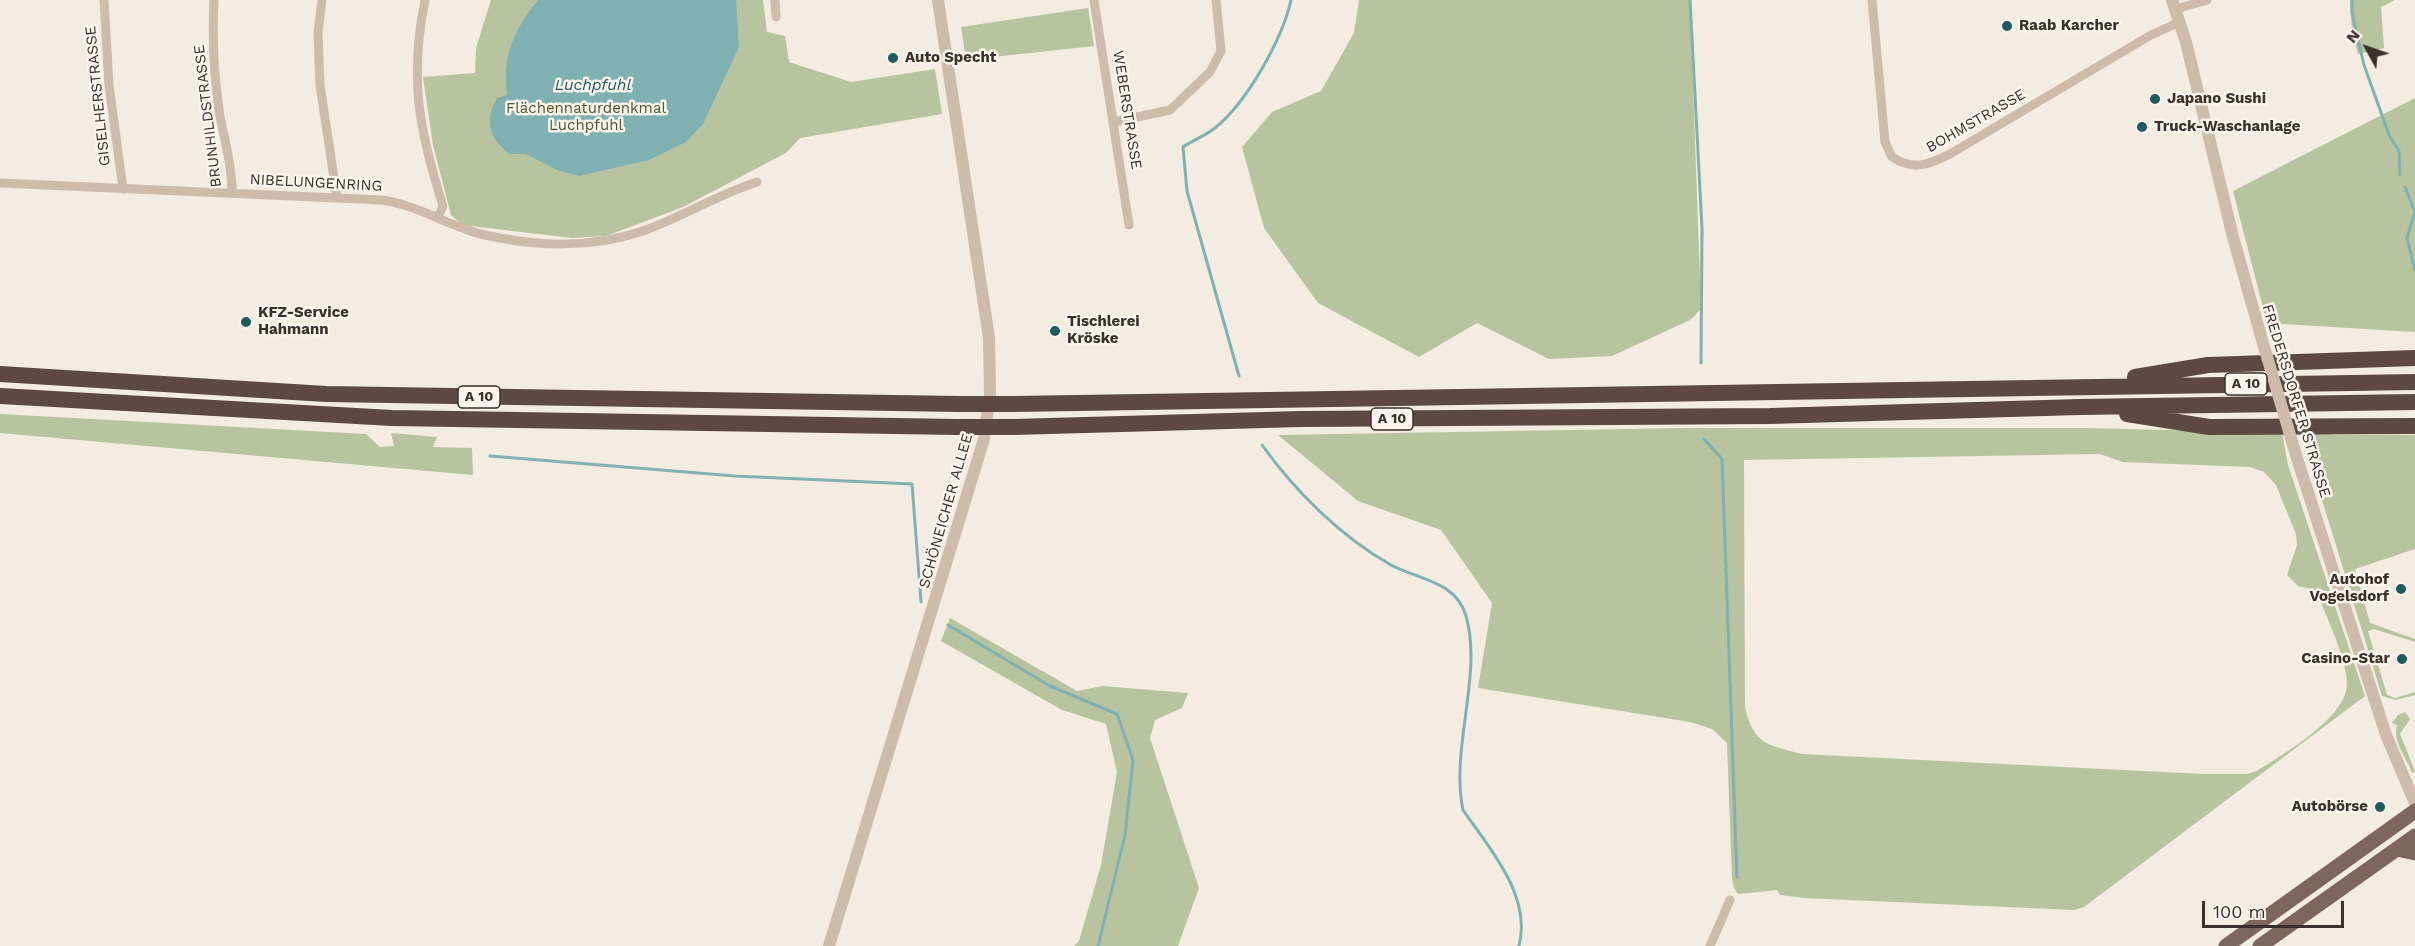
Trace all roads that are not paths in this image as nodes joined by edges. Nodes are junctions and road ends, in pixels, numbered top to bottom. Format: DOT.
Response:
graph roads {
  1 [pos="104,0"];
  2 [pos="214,0"];
  3 [pos="322,0"];
  4 [pos="425,0"];
  5 [pos="775,0"];
  6 [pos="938,0"];
  7 [pos="1095,0"];
  8 [pos="1216,0"];
  9 [pos="1872,0"];
  10 [pos="2207,0"];
  11 [pos="2174,4"];
  12 [pos="776,17"];
  13 [pos="2180,22"];
  14 [pos="1114,122"];
  15 [pos="757,182"];
  16 [pos="0,183"];
  17 [pos="123,189"];
  18 [pos="232,194"];
  19 [pos="336,198"];
  20 [pos="438,217"];
  21 [pos="1129,225"];
  22 [pos="2415,358"];
  23 [pos="0,374"];
  24 [pos="2415,382"];
  25 [pos="2077,387"];
  26 [pos="0,396"];
  27 [pos="2415,402"];
  28 [pos="2079,407"];
  29 [pos="2415,426"];
  30 [pos="2415,803"];
  31 [pos="2415,811"];
  32 [pos="2415,836"];
  33 [pos="2397,849"];
  34 [pos="2415,853"];
  35 [pos="1730,900"];
  36 [pos="829,946"];
  37 [pos="1710,946"];
  38 [pos="2226,946"];
  39 [pos="2260,946"];
  1 -- 17 [label="street, GISELHERSTRASSE"];
  2 -- 18 [label="street, BRUNHILDSTRASSE"];
  3 -- 19 [label="street"];
  4 -- 20 [label="street"];
  5 -- 12 [label="street"];
  6 -- 36 [label="street, SCHÖNEICHER ALLEE"];
  7 -- 14 [label="street, WEBERSTRASSE"];
  8 -- 14 [label="street"];
  9 -- 13 [label="street, BOHMSTRASSE"];
  10 -- 11 [label="street"];
  11 -- 13 [label="street, FREDERSDORFER STRASSE"];
  13 -- 30 [label="street, FREDERSDORFER STRASSE, bridge"];
  14 -- 21 [label="street, WEBERSTRASSE"];
  15 -- 20 [label="street, NIBELUNGENRING"];
  16 -- 17 [label="street, NIBELUNGENRING"];
  17 -- 18 [label="street, NIBELUNGENRING"];
  18 -- 19 [label="street, NIBELUNGENRING"];
  19 -- 20 [label="street, NIBELUNGENRING"];
  22 -- 25 [label="highway"];
  23 -- 25 [label="highway, A 10, bridge"];
  24 -- 25 [label="highway, A 10"];
  26 -- 28 [label="highway, A 10, bridge"];
  27 -- 28 [label="highway, A 10"];
  28 -- 29 [label="highway"];
  31 -- 38 [label="main road"];
  32 -- 33 [label="main road"];
  33 -- 34 [label="main road"];
  33 -- 39 [label="main road"];
  35 -- 37 [label="street"];
}
